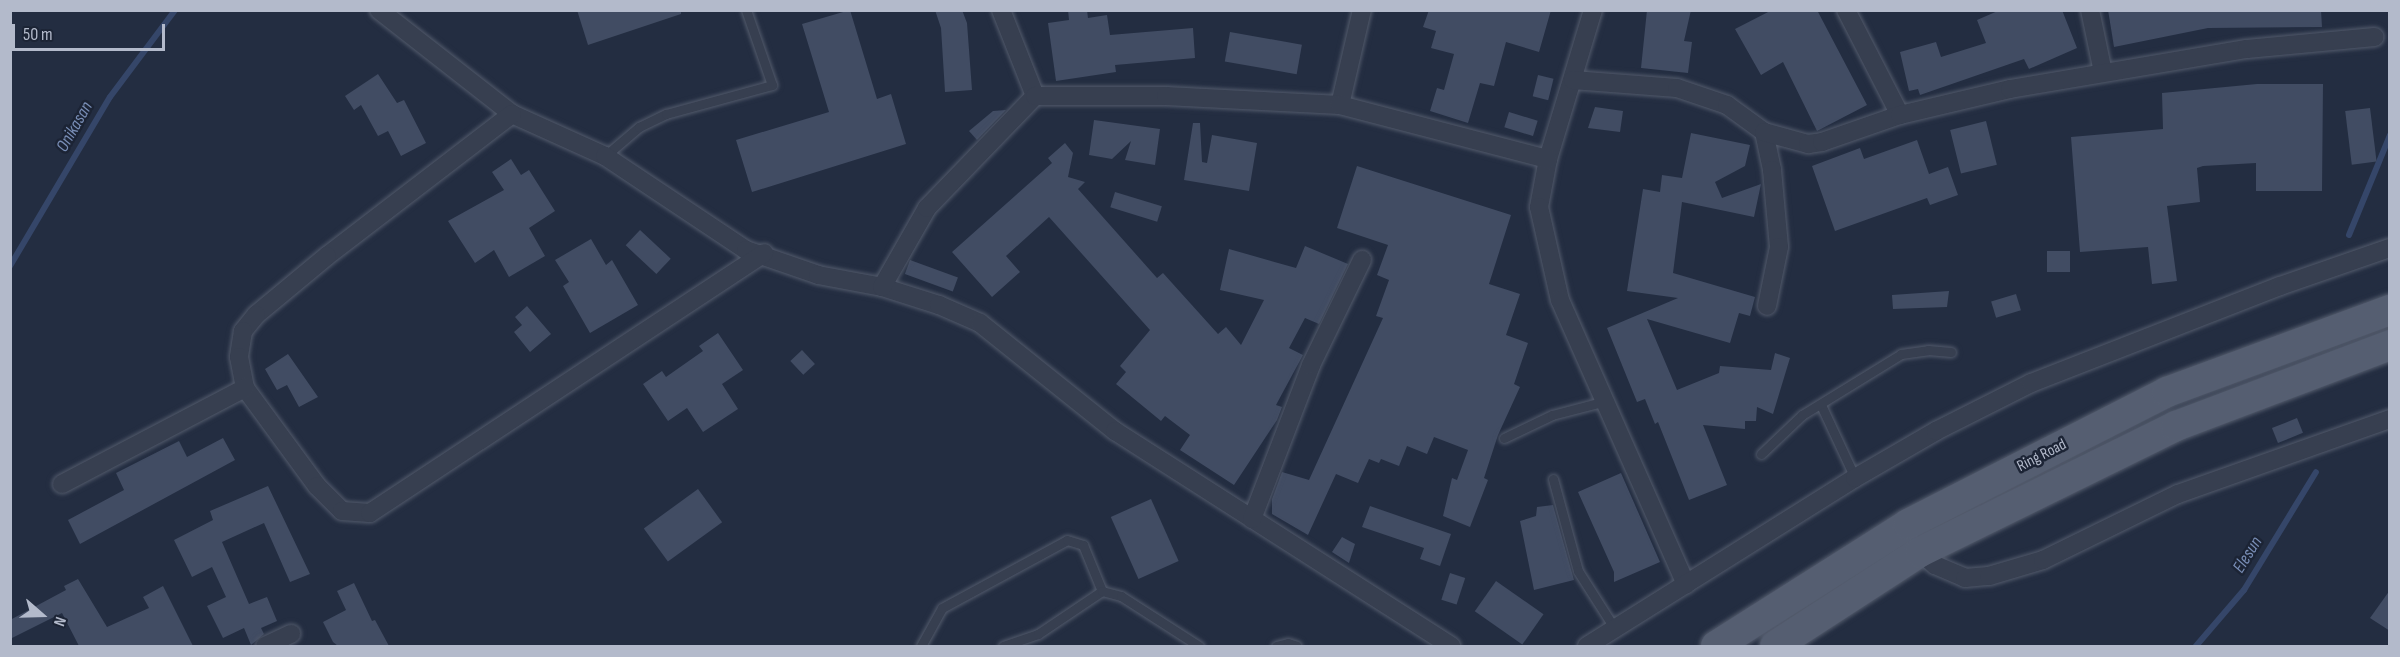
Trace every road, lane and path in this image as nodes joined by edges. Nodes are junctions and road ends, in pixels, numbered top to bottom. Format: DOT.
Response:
graph roads {
  1 [pos="379,10"];
  2 [pos="746,10"];
  3 [pos="1001,10"];
  4 [pos="1362,10"];
  5 [pos="1593,10"];
  6 [pos="1846,10"];
  7 [pos="2090,10"];
  8 [pos="2374,37"];
  9 [pos="2103,72"];
  10 [pos="1573,80"];
  11 [pos="1035,96"];
  12 [pos="1340,105"];
  13 [pos="512,114"];
  14 [pos="1900,115"];
  15 [pos="1764,132"];
  16 [pos="605,156"];
  17 [pos="1548,159"];
  18 [pos="2390,248"];
  19 [pos="764,254"];
  20 [pos="1362,260"];
  21 [pos="882,287"];
  22 [pos="1767,306"];
  23 [pos="2390,310"];
  24 [pos="2390,345"];
  25 [pos="1951,352"];
  26 [pos="245,388"];
  27 [pos="1602,402"];
  28 [pos="1821,405"];
  29 [pos="2390,419"];
  30 [pos="1504,438"];
  31 [pos="1761,453"];
  32 [pos="1855,478"];
  33 [pos="1553,479"];
  34 [pos="62,484"];
  35 [pos="1252,519"];
  36 [pos="1920,552"];
  37 [pos="1686,584"];
  38 [pos="1102,591"];
  39 [pos="1615,629"];
  40 [pos="291,634"];
  41 [pos="265,646"];
  42 [pos="921,646"];
  43 [pos="1004,646"];
  44 [pos="1199,646"];
  45 [pos="1276,646"];
  46 [pos="1297,646"];
  47 [pos="1451,646"];
  48 [pos="1587,646"];
  49 [pos="1716,646"];
  50 [pos="1775,646"];
  1 -- 13 [label="street"];
  2 -- 16 [label="lane"];
  3 -- 11 [label="street"];
  4 -- 12 [label="street"];
  5 -- 10 [label="street"];
  6 -- 14 [label="street"];
  7 -- 9 [label="street"];
  8 -- 9 [label="street"];
  9 -- 14 [label="street"];
  10 -- 15 [label="street"];
  10 -- 17 [label="street"];
  11 -- 12 [label="street"];
  11 -- 21 [label="street"];
  12 -- 17 [label="street"];
  13 -- 16 [label="street"];
  13 -- 26 [label="street"];
  14 -- 15 [label="street"];
  15 -- 22 [label="street"];
  16 -- 19 [label="street"];
  17 -- 27 [label="street"];
  18 -- 32 [label="street"];
  19 -- 21 [label="street"];
  19 -- 26 [label="street"];
  20 -- 35 [label="street"];
  21 -- 35 [label="street"];
  23 -- 49 [label="main road, Ring Road"];
  24 -- 36 [label="main road, Ring Road"];
  25 -- 28 [label="lane"];
  26 -- 34 [label="street"];
  27 -- 30 [label="lane"];
  27 -- 37 [label="street"];
  28 -- 31 [label="lane"];
  28 -- 32 [label="lane"];
  29 -- 36 [label="street"];
  32 -- 37 [label="street"];
  33 -- 39 [label="lane"];
  35 -- 47 [label="street"];
  36 -- 50 [label="main road, Ring Road"];
  37 -- 39 [label="street"];
  38 -- 42 [label="lane"];
  38 -- 43 [label="lane"];
  38 -- 44 [label="lane"];
  39 -- 48 [label="street"];
  40 -- 41 [label="street"];
  45 -- 46 [label="lane"];
}
